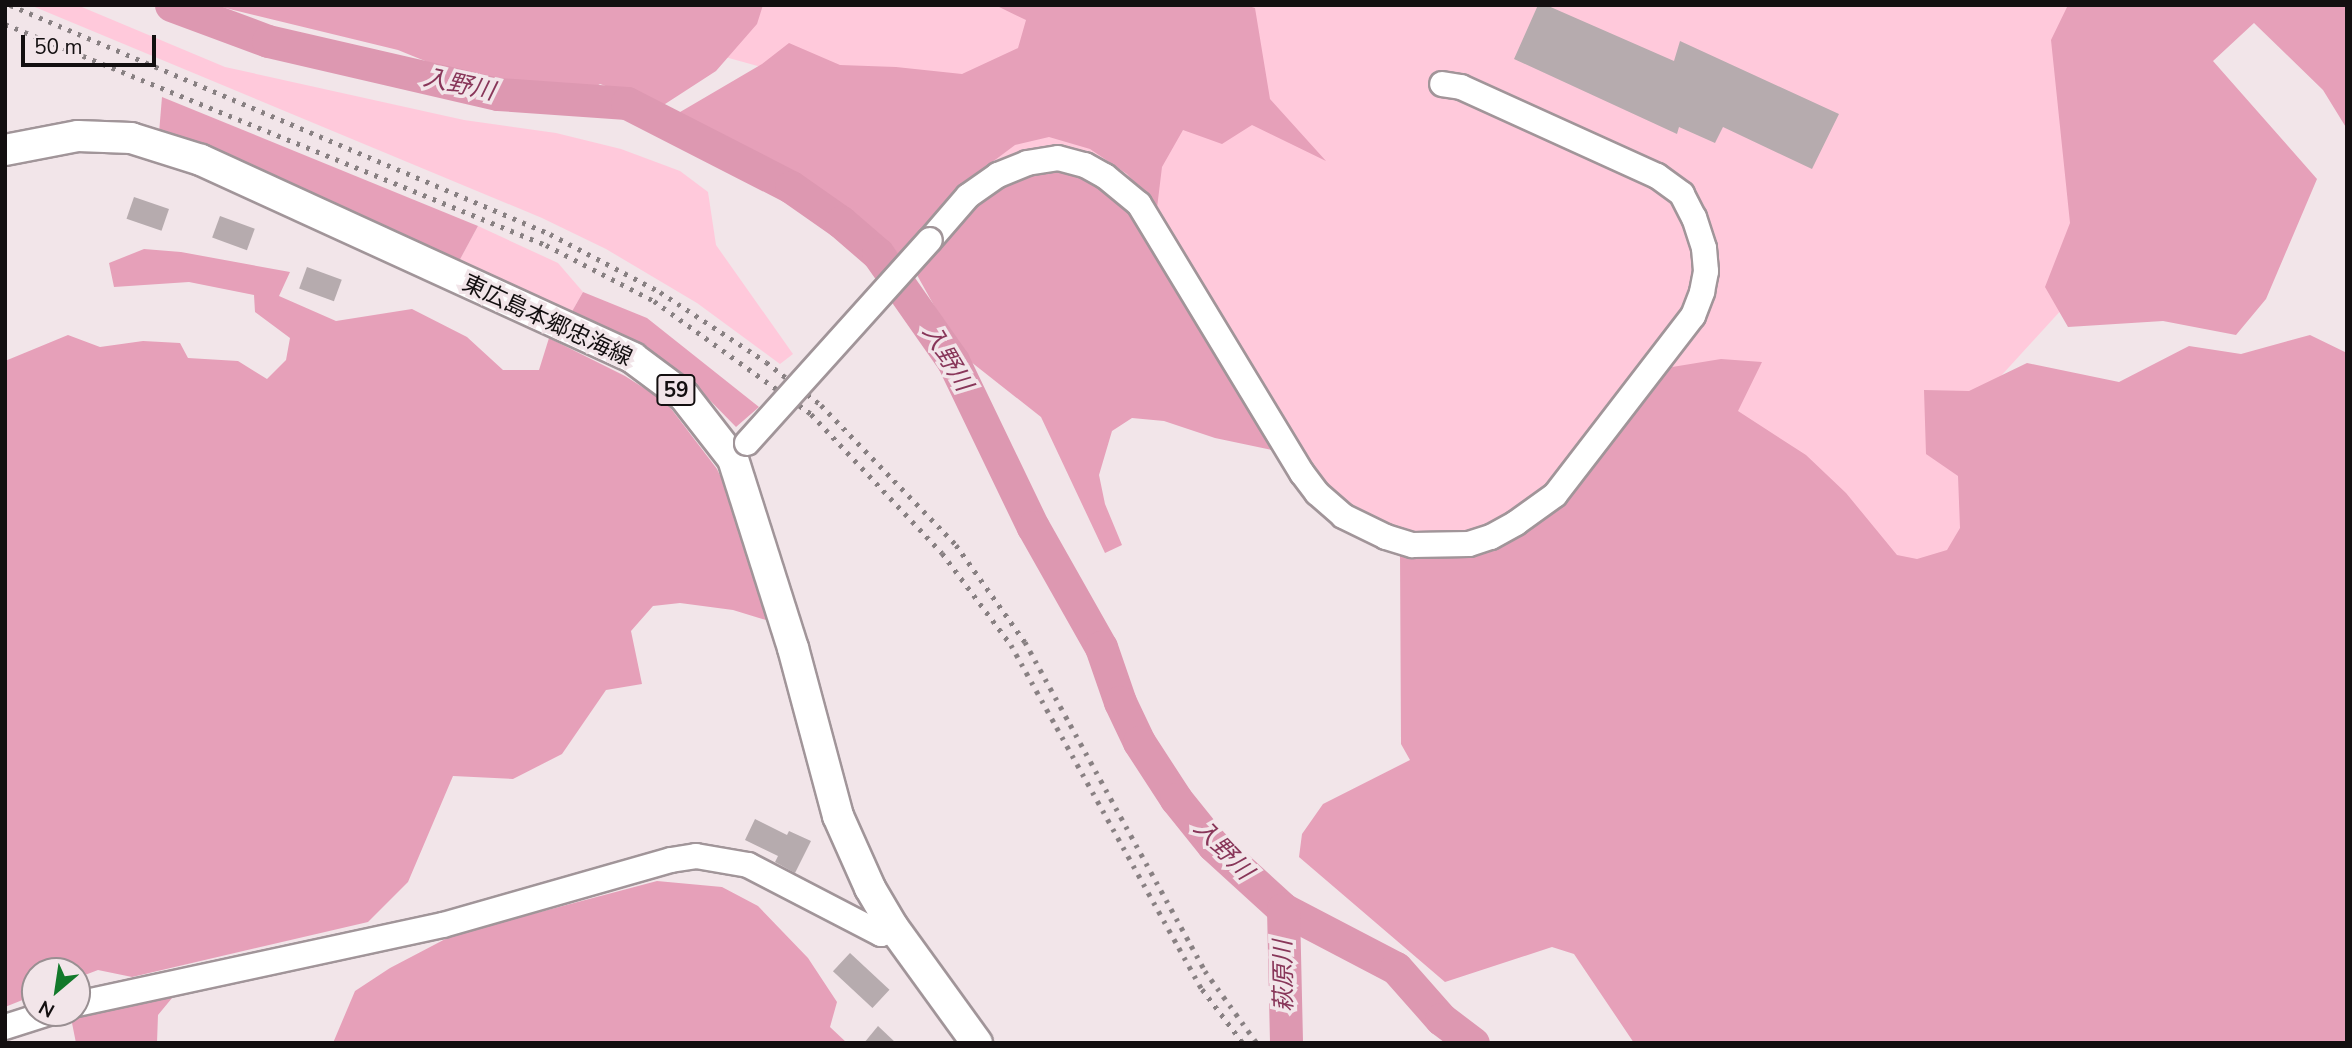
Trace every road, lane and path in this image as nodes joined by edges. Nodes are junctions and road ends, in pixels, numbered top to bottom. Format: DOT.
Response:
graph roads {
  1 [pos="1442,84"];
  2 [pos="5,150"];
  3 [pos="740,451"];
  4 [pos="893,926"];
  5 [pos="91,1001"];
  6 [pos="977,1043"];
  1 -- 3 [label="street, bridge"];
  2 -- 3 [label="main road, 東広島本郷忠海線 / 59"];
  3 -- 4 [label="main road, 東広島本郷忠海線 / 59"];
  4 -- 5 [label="street"];
  4 -- 6 [label="main road, 東広島本郷忠海線 / 59"];
}
